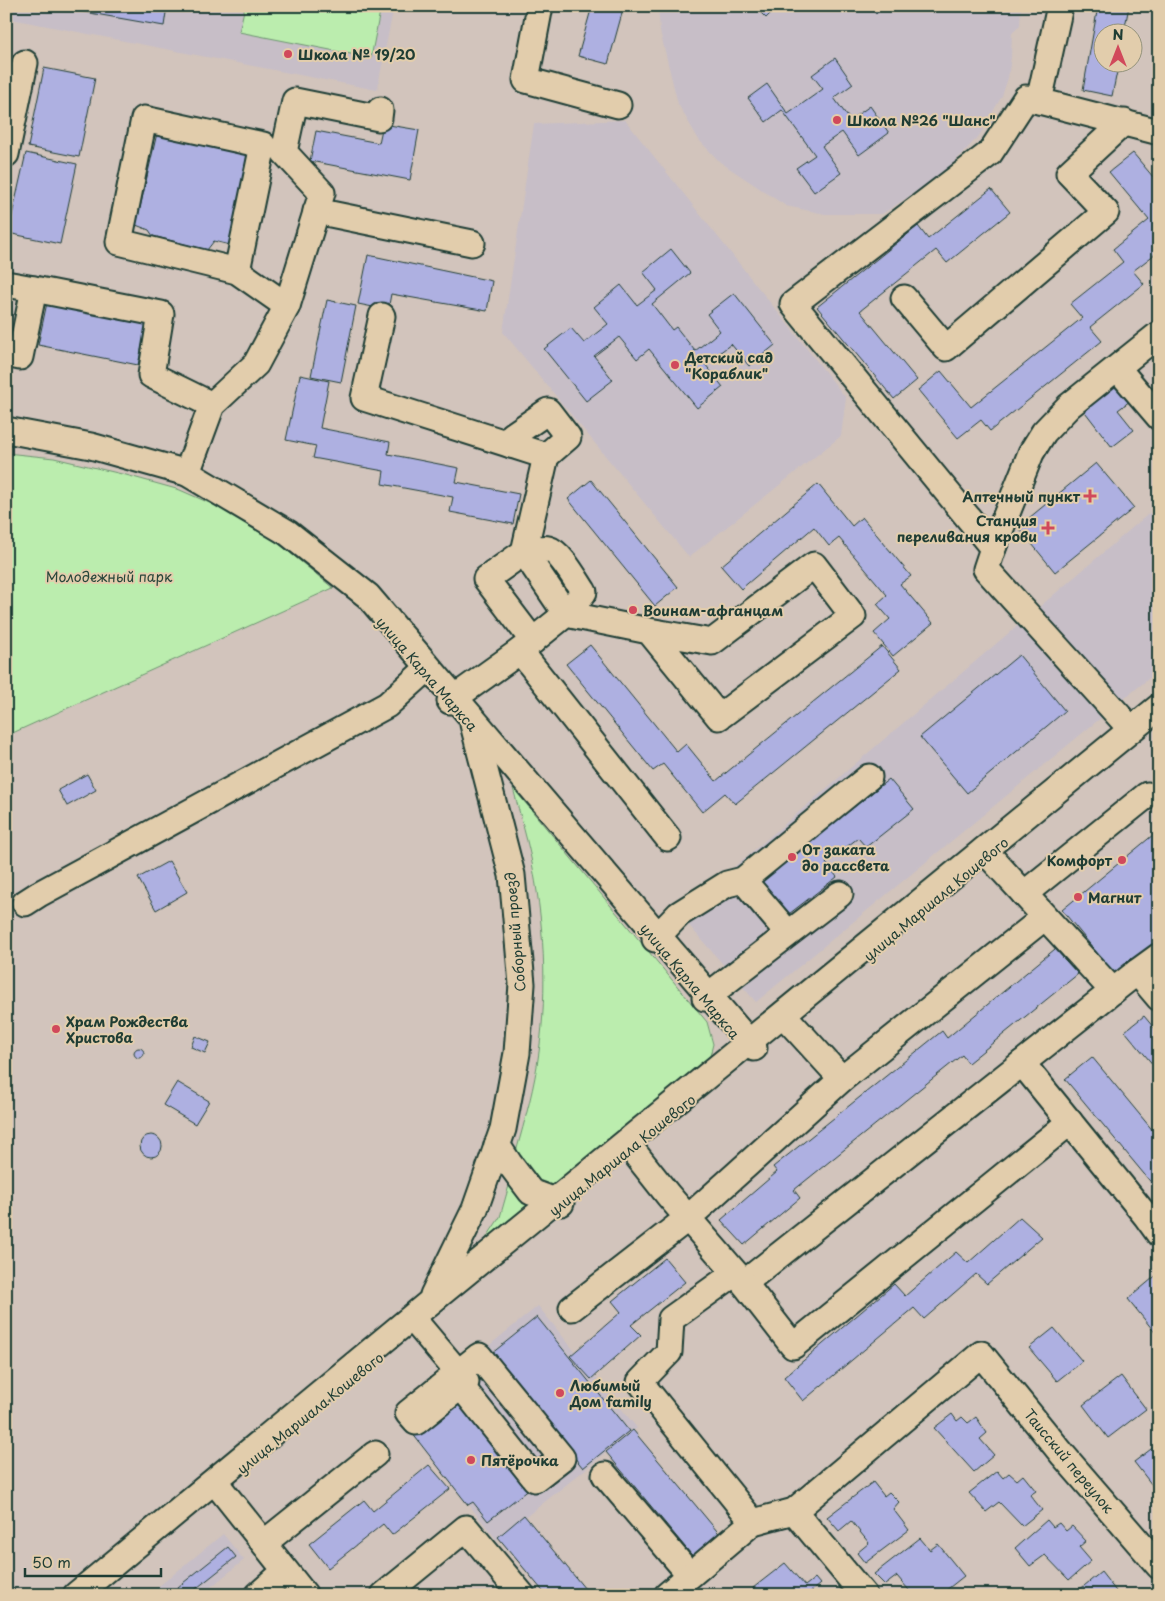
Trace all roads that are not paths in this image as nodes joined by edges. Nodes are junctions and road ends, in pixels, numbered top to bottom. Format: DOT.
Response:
graph roads {
  1 [pos="540,6"];
  2 [pos="1060,6"];
  3 [pos="25,63"];
  4 [pos="1039,101"];
  5 [pos="618,105"];
  6 [pos="380,110"];
  7 [pos="1124,122"];
  8 [pos="1159,132"];
  9 [pos="6,154"];
  10 [pos="316,211"];
  11 [pos="472,243"];
  12 [pos="237,271"];
  13 [pos="6,284"];
  14 [pos="34,289"];
  15 [pos="904,298"];
  16 [pos="287,306"];
  17 [pos="382,316"];
  18 [pos="1159,334"];
  19 [pos="6,354"];
  20 [pos="1118,368"];
  21 [pos="212,405"];
  22 [pos="1159,417"];
  23 [pos="6,430"];
  24 [pos="6,437"];
  25 [pos="511,445"];
  26 [pos="546,456"];
  27 [pos="187,473"];
  28 [pos="993,548"];
  29 [pos="524,552"];
  30 [pos="584,592"];
  31 [pos="566,614"];
  32 [pos="603,622"];
  33 [pos="650,631"];
  34 [pos="526,646"];
  35 [pos="426,670"];
  36 [pos="452,699"];
  37 [pos="1159,707"];
  38 [pos="1159,714"];
  39 [pos="473,724"];
  40 [pos="1132,729"];
  41 [pos="869,777"];
  42 [pos="1147,795"];
  43 [pos="668,838"];
  44 [pos="986,853"];
  45 [pos="743,880"];
  46 [pos="840,894"];
  47 [pos="1024,894"];
  48 [pos="25,903"];
  49 [pos="1045,917"];
  50 [pos="788,933"];
  51 [pos="656,938"];
  52 [pos="1159,956"];
  53 [pos="1137,972"];
  54 [pos="1113,991"];
  55 [pos="707,997"];
  56 [pos="1159,998"];
  57 [pos="788,1020"];
  58 [pos="749,1047"];
  59 [pos="1022,1063"];
  60 [pos="842,1079"];
  61 [pos="1070,1122"];
  62 [pos="497,1144"];
  63 [pos="630,1147"];
  64 [pos="558,1202"];
  65 [pos="688,1218"];
  66 [pos="1159,1234"];
  67 [pos="740,1278"];
  68 [pos="572,1308"];
  69 [pos="424,1316"];
  70 [pos="462,1380"];
  71 [pos="375,1454"];
  72 [pos="605,1475"];
  73 [pos="219,1487"];
  74 [pos="794,1511"];
  75 [pos="753,1522"];
  76 [pos="264,1543"];
  77 [pos="1159,1566"];
  78 [pos="286,1571"];
  79 [pos="690,1575"];
  80 [pos="76,1595"];
  81 [pos="85,1595"];
  82 [pos="258,1595"];
  83 [pos="305,1595"];
  84 [pos="384,1595"];
  85 [pos="522,1595"];
  86 [pos="667,1595"];
  87 [pos="864,1595"];
  1 -- 5 [label="street"];
  2 -- 4 [label="street"];
  3 -- 9 [label="street"];
  4 -- 7 [label="street"];
  4 -- 28 [label="street"];
  6 -- 10 [label="street"];
  7 -- 8 [label="street"];
  7 -- 15 [label="street"];
  10 -- 11 [label="street"];
  10 -- 16 [label="street"];
  12 -- 12 [label="street"];
  12 -- 16 [label="street"];
  13 -- 14 [label="street"];
  14 -- 19 [label="street"];
  14 -- 21 [label="street"];
  16 -- 21 [label="street"];
  17 -- 25 [label="street"];
  18 -- 20 [label="street"];
  20 -- 22 [label="street"];
  20 -- 28 [label="street"];
  21 -- 27 [label="street"];
  23 -- 27 [label="street"];
  24 -- 35 [label="street, улица Карла Маркса"];
  25 -- 26 [label="street"];
  25 -- 26 [label="street"];
  26 -- 29 [label="street"];
  27 -- 35 [label="street"];
  28 -- 40 [label="street"];
  29 -- 30 [label="street"];
  29 -- 31 [label="street"];
  29 -- 34 [label="street"];
  30 -- 31 [label="street"];
  30 -- 32 [label="street"];
  31 -- 32 [label="street"];
  31 -- 34 [label="street"];
  32 -- 33 [label="street"];
  33 -- 33 [label="street"];
  34 -- 36 [label="street"];
  34 -- 43 [label="street"];
  35 -- 36 [label="street, улица Карла Маркса"];
  35 -- 48 [label="street"];
  36 -- 39 [label="street, улица Карла Маркса"];
  37 -- 40 [label="street"];
  38 -- 44 [label="street, улица Маршала Кошевого"];
  39 -- 51 [label="street, улица Карла Маркса"];
  39 -- 62 [label="street, Соборный проезд"];
  40 -- 44 [label="street"];
  41 -- 45 [label="street"];
  42 -- 47 [label="street"];
  44 -- 47 [label="street"];
  44 -- 57 [label="street, улица Маршала Кошевого"];
  44 -- 58 [label="street"];
  45 -- 50 [label="street"];
  45 -- 51 [label="street"];
  46 -- 50 [label="street"];
  47 -- 49 [label="street"];
  49 -- 54 [label="street"];
  49 -- 60 [label="street"];
  50 -- 55 [label="street"];
  51 -- 55 [label="street, улица Карла Маркса"];
  52 -- 53 [label="street"];
  53 -- 54 [label="street"];
  53 -- 56 [label="street"];
  54 -- 59 [label="street"];
  55 -- 58 [label="street, улица Карла Маркса"];
  57 -- 58 [label="street, улица Маршала Кошевого"];
  57 -- 60 [label="street"];
  58 -- 63 [label="street, улица Маршала Кошевого"];
  58 -- 64 [label="street"];
  59 -- 61 [label="street"];
  59 -- 67 [label="street"];
  60 -- 65 [label="street"];
  61 -- 66 [label="street"];
  61 -- 67 [label="street"];
  62 -- 64 [label="street"];
  62 -- 69 [label="street, Соборный проезд"];
  63 -- 64 [label="street, улица Маршала Кошевого"];
  63 -- 65 [label="street"];
  64 -- 69 [label="street, улица Маршала Кошевого"];
  65 -- 67 [label="street"];
  65 -- 68 [label="street"];
  67 -- 75 [label="street"];
  69 -- 70 [label="street"];
  69 -- 73 [label="street, улица Маршала Кошевого"];
  69 -- 80 [label="street"];
  70 -- 70 [label="street"];
  71 -- 76 [label="street"];
  72 -- 79 [label="street"];
  73 -- 76 [label="street"];
  73 -- 81 [label="street, улица Маршала Кошевого"];
  74 -- 75 [label="street"];
  74 -- 77 [label="street, Таисский переулок"];
  74 -- 87 [label="street"];
  75 -- 79 [label="street"];
  76 -- 78 [label="street"];
  78 -- 82 [label="street"];
  78 -- 83 [label="street"];
  79 -- 86 [label="street"];
  84 -- 85 [label="street"];
}
